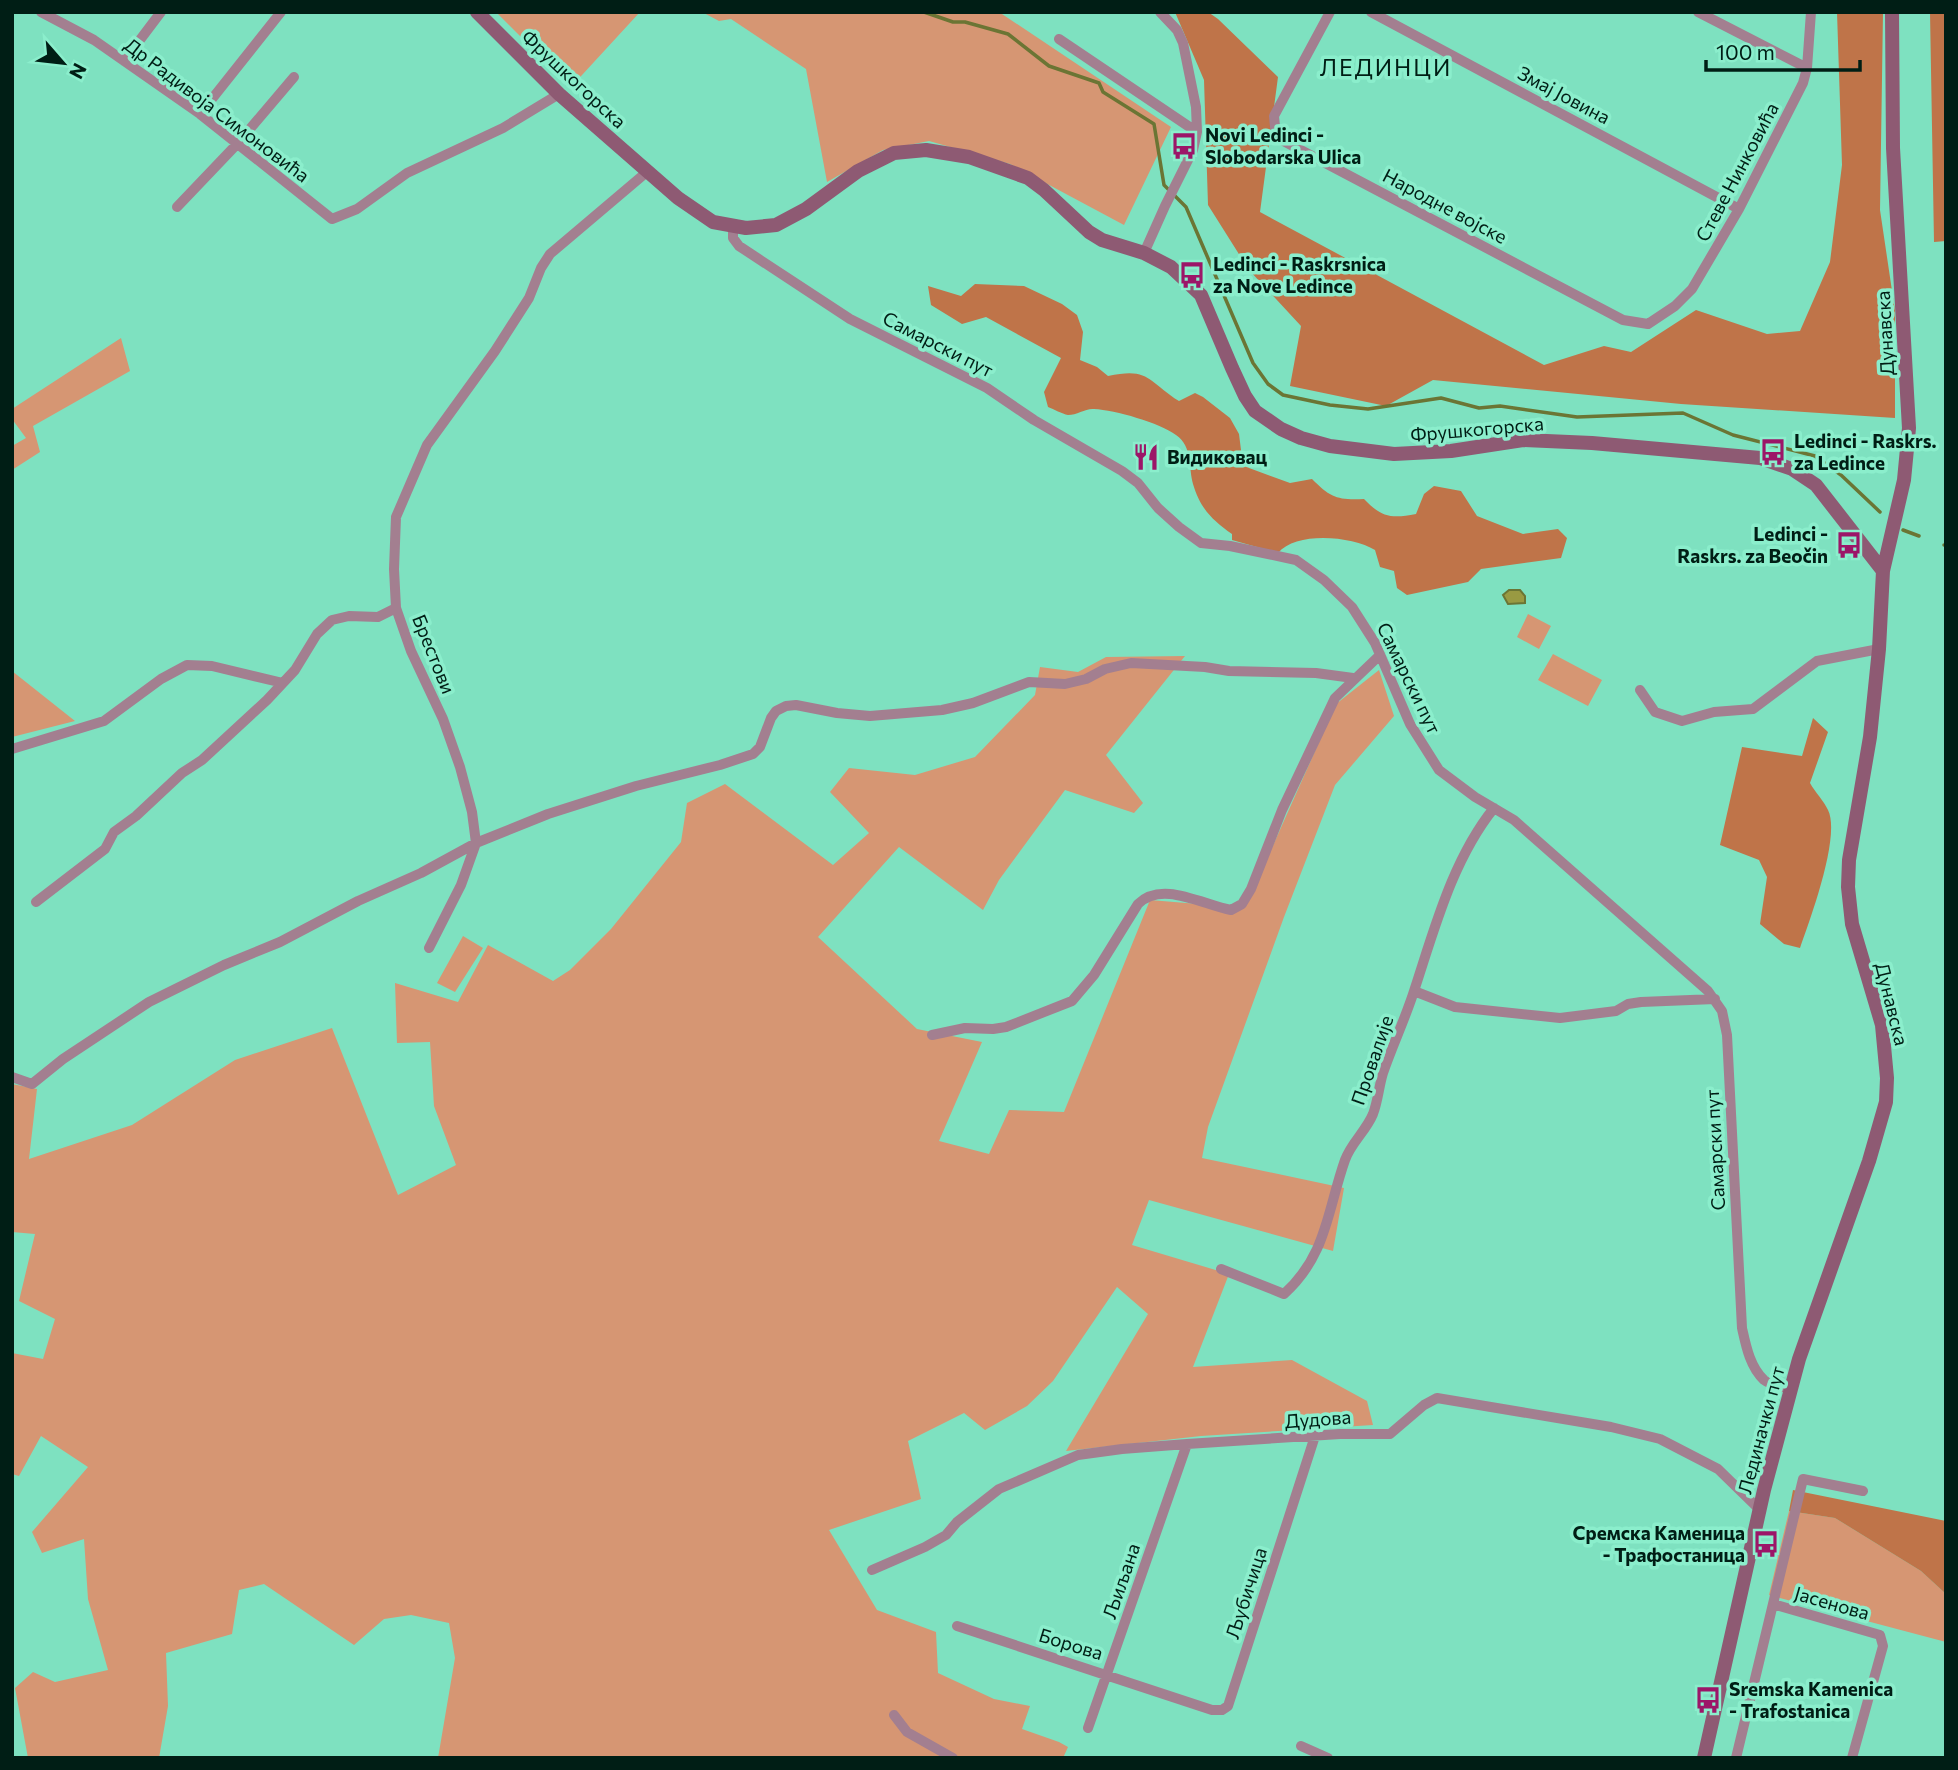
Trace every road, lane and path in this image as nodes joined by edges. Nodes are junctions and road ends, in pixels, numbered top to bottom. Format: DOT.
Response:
graph roads {
  1 [pos="161,12"];
  2 [pos="281,12"];
  3 [pos="477,12"];
  4 [pos="1160,12"];
  5 [pos="1330,12"];
  6 [pos="1371,12"];
  7 [pos="1698,12"];
  8 [pos="1811,12"];
  9 [pos="1892,12"];
  10 [pos="41,13"];
  11 [pos="1059,38"];
  12 [pos="124,61"];
  13 [pos="1807,68"];
  14 [pos="294,77"];
  15 [pos="559,94"];
  16 [pos="200,114"];
  17 [pos="1197,132"];
  18 [pos="238,142"];
  19 [pos="648,171"];
  20 [pos="177,207"];
  21 [pos="1739,209"];
  22 [pos="733,228"];
  23 [pos="1144,253"];
  24 [pos="1648,324"];
  25 [pos="1855,535"];
  26 [pos="1889,540"];
  27 [pos="1883,571"];
  28 [pos="396,608"];
  29 [pos="1879,649"];
  30 [pos="1380,655"];
  31 [pos="1353,678"];
  32 [pos="283,683"];
  33 [pos="1640,690"];
  34 [pos="12,749"];
  35 [pos="1494,808"];
  36 [pos="476,843"];
  37 [pos="36,902"];
  38 [pos="429,948"];
  39 [pos="1414,991"];
  40 [pos="1715,999"];
  41 [pos="932,1035"];
  42 [pos="12,1077"];
  43 [pos="1221,1269"];
  44 [pos="1799,1359"];
  45 [pos="1791,1389"];
  46 [pos="1315,1436"];
  47 [pos="1186,1444"];
  48 [pos="1863,1491"];
  49 [pos="1760,1510"];
  50 [pos="872,1570"];
  51 [pos="1773,1604"];
  52 [pos="957,1626"];
  53 [pos="1107,1674"];
  54 [pos="1174,1697"];
  55 [pos="894,1715"];
  56 [pos="1088,1728"];
  57 [pos="1301,1746"];
  58 [pos="953,1758"];
  59 [pos="1328,1758"];
  60 [pos="1704,1758"];
  61 [pos="1736,1758"];
  62 [pos="1852,1758"];
  1 -- 12 [label="street"];
  2 -- 16 [label="street"];
  3 -- 15 [label="main road, Фрушкогорска"];
  4 -- 17 [label="street"];
  5 -- 24 [label="street, Народне војске"];
  6 -- 21 [label="street, Змај Јовина"];
  7 -- 13 [label="street"];
  8 -- 13 [label="street, Стеве Нинковића"];
  9 -- 26 [label="main road, Дунавска"];
  10 -- 12 [label="street, Др Радивоја Симоновића"];
  11 -- 17 [label="street"];
  12 -- 16 [label="street, Др Радивоја Симоновића"];
  13 -- 21 [label="street, Стеве Нинковића"];
  14 -- 18 [label="street"];
  15 -- 18 [label="street, Др Радивоја Симоновића"];
  15 -- 19 [label="main road, Фрушкогорска"];
  16 -- 18 [label="street, Др Радивоја Симоновића"];
  17 -- 23 [label="street"];
  18 -- 20 [label="street"];
  19 -- 22 [label="main road, Фрушкогорска"];
  19 -- 28 [label="street, Брестови"];
  21 -- 24 [label="street, Стеве Нинковића"];
  22 -- 23 [label="main road, Фрушкогорска"];
  22 -- 30 [label="street, Самарски пут"];
  23 -- 25 [label="main road, Фрушкогорска"];
  25 -- 26 [label="main road"];
  25 -- 27 [label="main road, Фрушкогорска"];
  26 -- 27 [label="main road, Дунавска"];
  27 -- 29 [label="main road, Дунавска"];
  28 -- 32 [label="street"];
  28 -- 36 [label="street, Брестови"];
  29 -- 33 [label="street"];
  29 -- 44 [label="main road, Дунавска"];
  30 -- 31 [label="street"];
  30 -- 35 [label="street, Самарски пут"];
  31 -- 36 [label="street"];
  31 -- 41 [label="street"];
  32 -- 34 [label="street"];
  32 -- 37 [label="street"];
  35 -- 39 [label="street, Провалије"];
  35 -- 40 [label="street, Самарски пут"];
  36 -- 38 [label="street, Брестови"];
  36 -- 42 [label="street"];
  39 -- 40 [label="street"];
  39 -- 43 [label="street, Провалије"];
  40 -- 45 [label="street, Самарски пут"];
  44 -- 45 [label="main road, Лединачки пут"];
  45 -- 49 [label="main road, Лединачки пут"];
  46 -- 47 [label="street, Дудова"];
  46 -- 49 [label="street, Дудова"];
  46 -- 54 [label="street, Љубичица"];
  47 -- 50 [label="street, Дудова"];
  47 -- 53 [label="street, Љиљана"];
  48 -- 51 [label="street"];
  49 -- 60 [label="main road, Лединачки пут"];
  51 -- 61 [label="street"];
  51 -- 62 [label="street, Јасенова"];
  52 -- 53 [label="street, Борова"];
  53 -- 54 [label="street, Борова"];
  53 -- 56 [label="street, Љиљана"];
  55 -- 58 [label="street"];
  57 -- 59 [label="street"];
}
